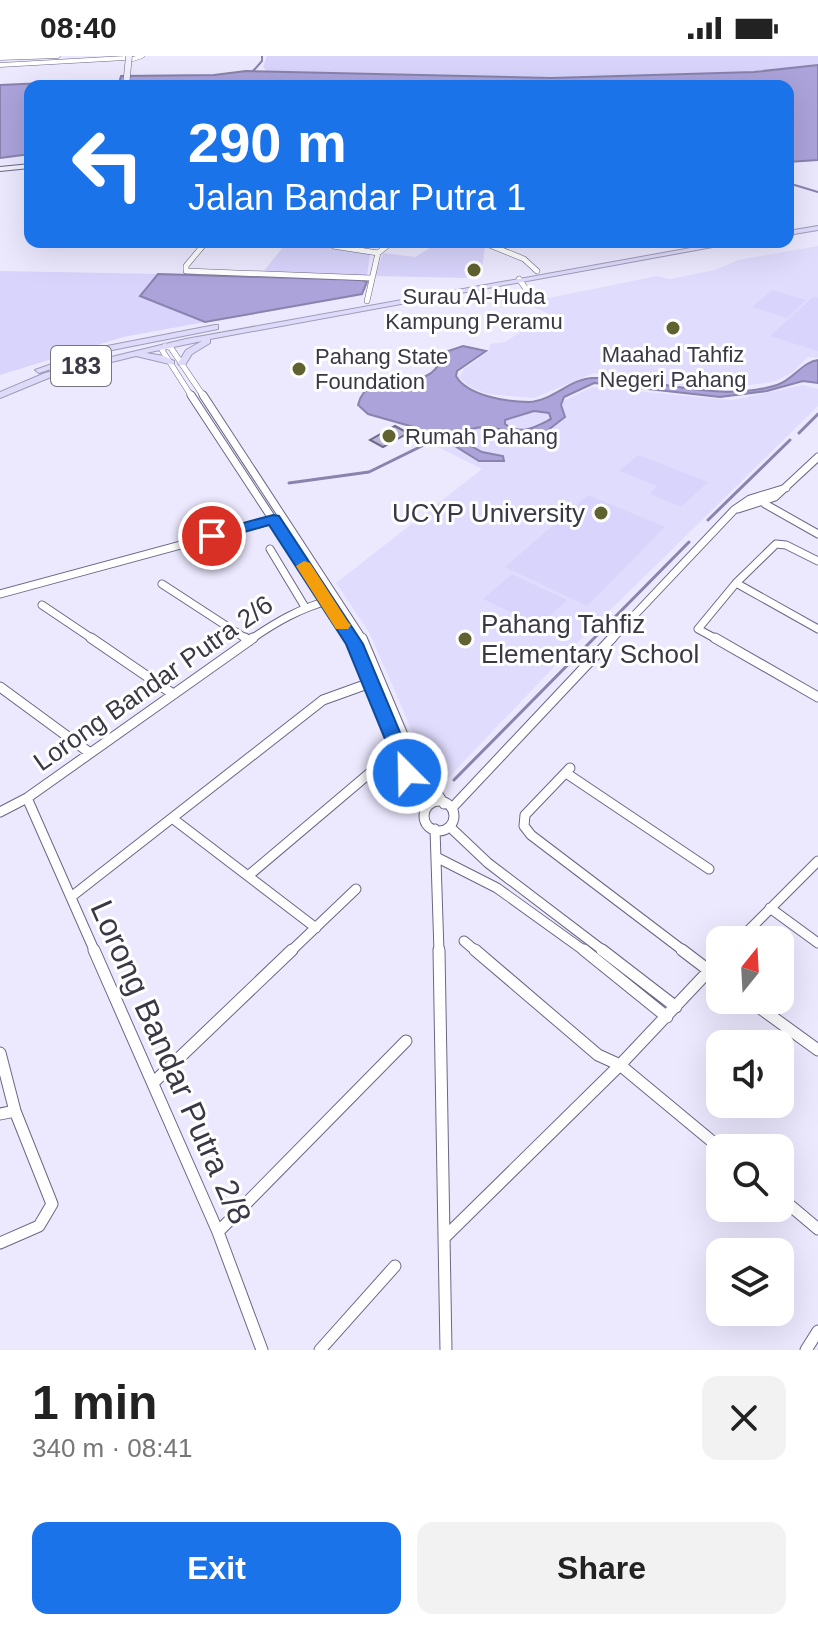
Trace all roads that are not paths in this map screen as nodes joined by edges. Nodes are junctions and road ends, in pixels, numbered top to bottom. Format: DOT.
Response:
graph roads {
  1 [pos="58,56"];
  2 [pos="126,57"];
  3 [pos="139,57"];
  4 [pos="0,58"];
  5 [pos="0,65"];
  6 [pos="126,80"];
  7 [pos="134,80"];
  8 [pos="24,168"];
  9 [pos="0,171"];
  10 [pos="818,226"];
  11 [pos="794,230"];
  12 [pos="201,248"];
  13 [pos="346,248"];
  14 [pos="384,248"];
  15 [pos="496,248"];
  16 [pos="674,248"];
  17 [pos="701,248"];
  18 [pos="378,253"];
  19 [pos="537,271"];
  20 [pos="371,278"];
  21 [pos="519,279"];
  22 [pos="528,292"];
  23 [pos="367,301"];
  24 [pos="266,318"];
  25 [pos="241,331"];
  26 [pos="165,346"];
  27 [pos="109,358"];
  28 [pos="171,363"];
  29 [pos="182,363"];
  30 [pos="38,371"];
  31 [pos="0,388"];
  32 [pos="0,395"];
  33 [pos="818,457"];
  34 [pos="786,488"];
  35 [pos="765,504"];
  36 [pos="734,510"];
  37 [pos="277,518"];
  38 [pos="818,534"];
  39 [pos="270,549"];
  40 [pos="818,561"];
  41 [pos="736,583"];
  42 [pos="162,584"];
  43 [pos="0,594"];
  44 [pos="331,600"];
  45 [pos="42,605"];
  46 [pos="305,607"];
  47 [pos="818,629"];
  48 [pos="249,641"];
  49 [pos="381,680"];
  50 [pos="369,683"];
  51 [pos="0,687"];
  52 [pos="173,694"];
  53 [pos="818,697"];
  54 [pos="397,750"];
  55 [pos="90,753"];
  56 [pos="27,798"];
  57 [pos="448,806"];
  58 [pos="425,808"];
  59 [pos="0,812"];
  60 [pos="172,818"];
  61 [pos="450,827"];
  62 [pos="435,829"];
  63 [pos="436,857"];
  64 [pos="818,861"];
  65 [pos="709,869"];
  66 [pos="248,876"];
  67 [pos="356,889"];
  68 [pos="71,897"];
  69 [pos="770,908"];
  70 [pos="753,926"];
  71 [pos="316,928"];
  72 [pos="464,941"];
  73 [pos="818,943"];
  74 [pos="706,969"];
  75 [pos="706,974"];
  76 [pos="676,1007"];
  77 [pos="768,1014"];
  78 [pos="667,1017"];
  79 [pos="406,1041"];
  80 [pos="818,1050"];
  81 [pos="0,1053"];
  82 [pos="620,1065"];
  83 [pos="154,1082"];
  84 [pos="15,1111"];
  85 [pos="0,1114"];
  86 [pos="706,1136"];
  87 [pos="794,1209"];
  88 [pos="818,1229"];
  89 [pos="218,1232"];
  90 [pos="445,1237"];
  91 [pos="0,1243"];
  92 [pos="395,1266"];
  93 [pos="818,1331"];
  94 [pos="262,1350"];
  95 [pos="320,1350"];
  96 [pos="446,1350"];
  97 [pos="806,1350"];
  1 -- 4 [label="street"];
  2 -- 3 [label="street"];
  2 -- 5 [label="street"];
  2 -- 6 [label="main road, bridge"];
  3 -- 7 [label="main road"];
  8 -- 9 [label="main road"];
  10 -- 11 [label="highway"];
  12 -- 20 [label="street"];
  13 -- 18 [label="street"];
  14 -- 18 [label="street"];
  15 -- 19 [label="street"];
  16 -- 19 [label="highway, 183"];
  17 -- 21 [label="highway, 183"];
  18 -- 20 [label="street"];
  19 -- 23 [label="highway, 183"];
  20 -- 23 [label="street"];
  21 -- 22 [label="street"];
  21 -- 25 [label="highway, 183"];
  23 -- 24 [label="highway, 183"];
  24 -- 26 [label="highway"];
  24 -- 30 [label="highway, 183"];
  25 -- 26 [label="highway, 183"];
  25 -- 29 [label="highway"];
  26 -- 27 [label="highway, 183"];
  26 -- 28 [label="street"];
  26 -- 29 [label="street"];
  26 -- 30 [label="highway"];
  27 -- 28 [label="highway"];
  27 -- 32 [label="highway, 183"];
  28 -- 37 [label="street"];
  29 -- 37 [label="street"];
  30 -- 31 [label="highway, 183"];
  33 -- 34 [label="street"];
  34 -- 35 [label="street"];
  34 -- 36 [label="street"];
  35 -- 36 [label="street"];
  35 -- 38 [label="street"];
  36 -- 57 [label="street"];
  37 -- 43 [label="street"];
  37 -- 44 [label="street"];
  39 -- 46 [label="street"];
  40 -- 41 [label="street"];
  41 -- 47 [label="street"];
  41 -- 53 [label="street"];
  42 -- 48 [label="street"];
  44 -- 46 [label="street, Lorong Bandar Putra 2/6"];
  44 -- 49 [label="street"];
  44 -- 50 [label="street"];
  45 -- 52 [label="street"];
  46 -- 48 [label="street, Lorong Bandar Putra 2/6"];
  48 -- 52 [label="street, Lorong Bandar Putra 2/6"];
  49 -- 50 [label="street"];
  49 -- 57 [label="street"];
  50 -- 54 [label="street"];
  50 -- 60 [label="street"];
  51 -- 55 [label="street"];
  52 -- 55 [label="street, Lorong Bandar Putra 2/6"];
  54 -- 58 [label="street"];
  54 -- 66 [label="street"];
  55 -- 56 [label="street, Lorong Bandar Putra 2/6"];
  56 -- 59 [label="street, Lorong Bandar Putra 2/6"];
  56 -- 68 [label="street, Lorong Bandar Putra 2/8"];
  57 -- 58 [label="street"];
  57 -- 61 [label="street"];
  58 -- 62 [label="street"];
  60 -- 66 [label="street"];
  60 -- 68 [label="street"];
  61 -- 62 [label="street"];
  61 -- 76 [label="street"];
  62 -- 63 [label="street"];
  63 -- 78 [label="street"];
  63 -- 90 [label="street"];
  64 -- 69 [label="street"];
  65 -- 74 [label="street"];
  66 -- 71 [label="street"];
  67 -- 71 [label="street"];
  68 -- 83 [label="street, Lorong Bandar Putra 2/8"];
  69 -- 70 [label="street"];
  69 -- 73 [label="street"];
  71 -- 83 [label="street"];
  72 -- 82 [label="street"];
  75 -- 76 [label="street"];
  76 -- 78 [label="street"];
  77 -- 80 [label="street"];
  78 -- 82 [label="street"];
  79 -- 89 [label="street"];
  81 -- 84 [label="street"];
  82 -- 86 [label="street"];
  82 -- 90 [label="street"];
  83 -- 89 [label="street, Lorong Bandar Putra 2/8"];
  84 -- 85 [label="street"];
  84 -- 91 [label="street"];
  87 -- 88 [label="street"];
  89 -- 94 [label="street, Lorong Bandar Putra 2/8"];
  90 -- 96 [label="street"];
  92 -- 95 [label="street"];
  93 -- 97 [label="street"];
}
